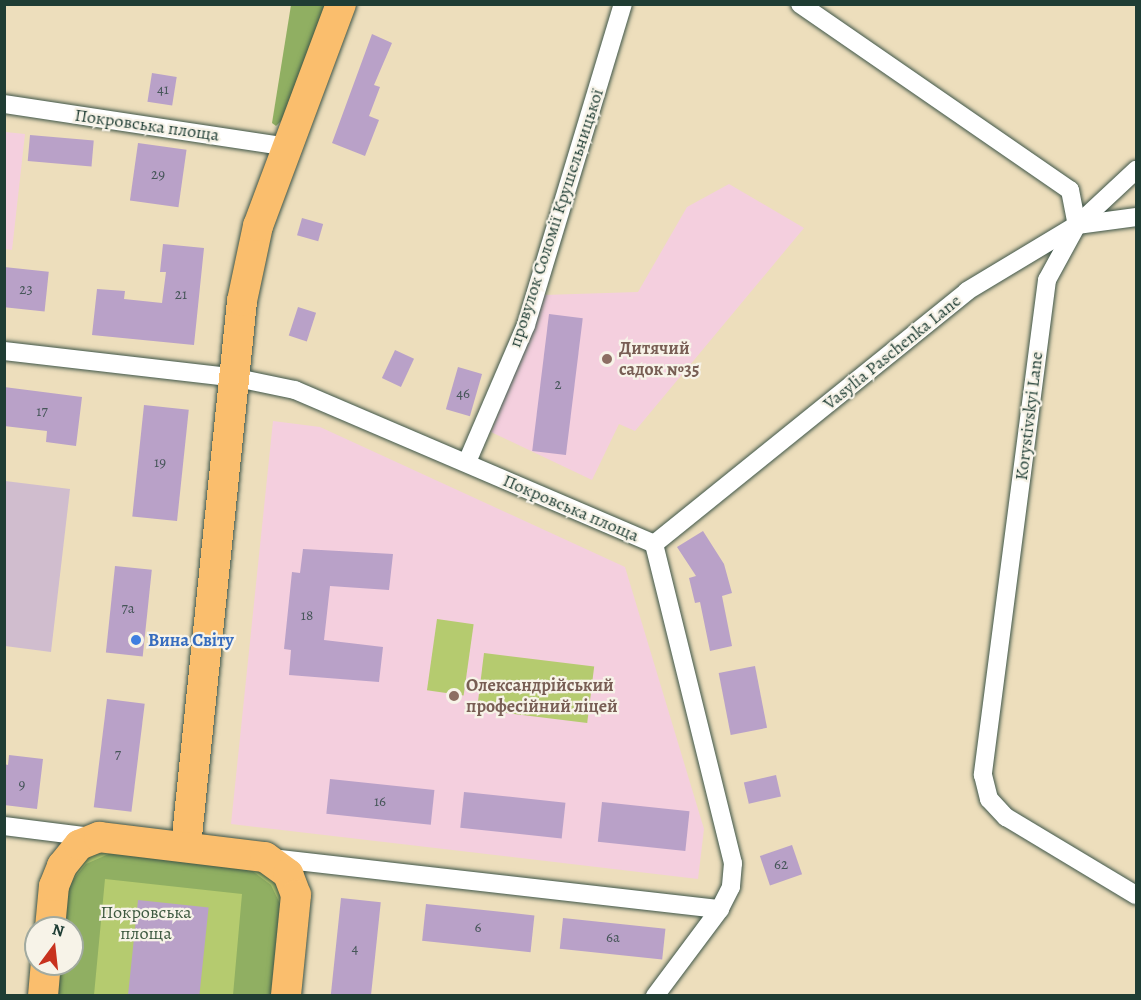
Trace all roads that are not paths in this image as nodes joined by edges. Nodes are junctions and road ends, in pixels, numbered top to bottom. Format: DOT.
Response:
graph roads {
  1 [pos="341,4"];
  2 [pos="623,4"];
  3 [pos="808,6"];
  4 [pos="4,104"];
  5 [pos="289,147"];
  6 [pos="1137,170"];
  7 [pos="1137,217"];
  8 [pos="1077,225"];
  9 [pos="4,351"];
  10 [pos="237,378"];
  11 [pos="467,462"];
  12 [pos="654,544"];
  13 [pos="4,826"];
  14 [pos="99,837"];
  15 [pos="186,846"];
  16 [pos="265,857"];
  17 [pos="1137,895"];
  18 [pos="720,909"];
  19 [pos="51,916"];
  20 [pos="45,976"];
  21 [pos="43,996"];
  22 [pos="285,996"];
  23 [pos="655,996"];
  1 -- 5 [label="highway"];
  2 -- 11 [label="street, провулок Соломії Крушельницької"];
  3 -- 8 [label="street"];
  4 -- 5 [label="street, Покровська площа"];
  5 -- 10 [label="highway"];
  6 -- 8 [label="street, Vasylia Paschenka Lane"];
  7 -- 8 [label="street"];
  8 -- 12 [label="street, Vasylia Paschenka Lane"];
  8 -- 17 [label="street, Korystivskyi Lane"];
  9 -- 10 [label="street, Покровська площа"];
  10 -- 11 [label="street, Покровська площа"];
  10 -- 15 [label="highway"];
  11 -- 12 [label="street, Покровська площа"];
  12 -- 18 [label="street, Покровська площа"];
  13 -- 14 [label="street"];
  14 -- 15 [label="highway"];
  14 -- 19 [label="highway"];
  15 -- 16 [label="highway"];
  16 -- 18 [label="street"];
  16 -- 22 [label="highway"];
  18 -- 23 [label="street, Покровська площа"];
  20 -- 21 [label="highway"];
}
